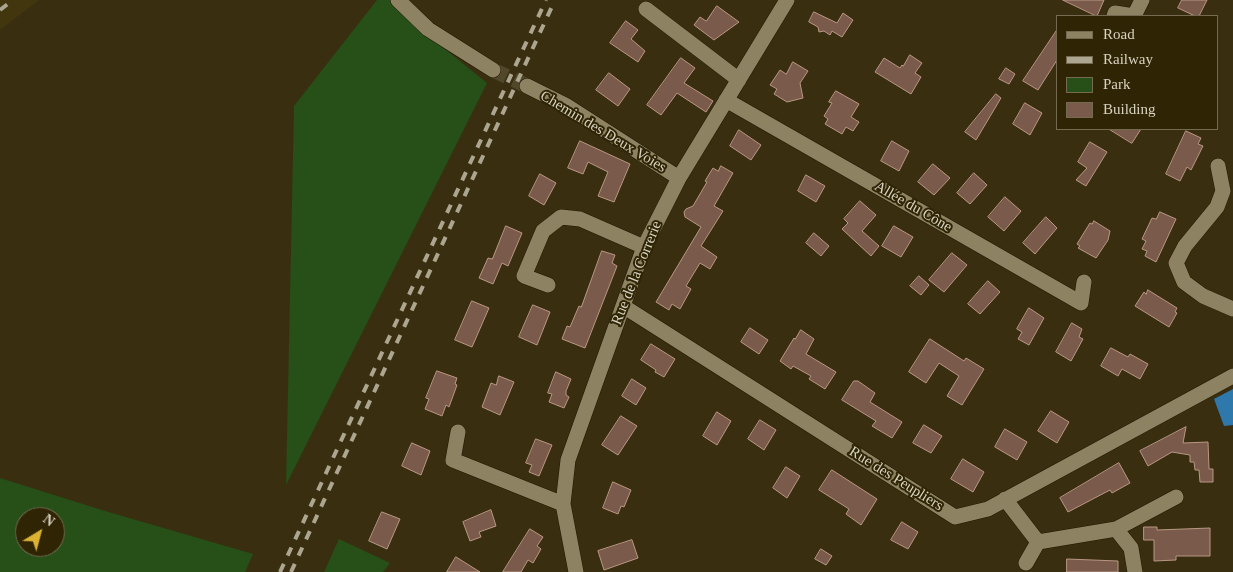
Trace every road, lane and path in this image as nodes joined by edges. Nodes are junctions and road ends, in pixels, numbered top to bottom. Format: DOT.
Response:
graph roads {
  1 [pos="398,0"];
  2 [pos="787,0"];
  3 [pos="1142,0"];
  4 [pos="646,9"];
  5 [pos="1114,15"];
  6 [pos="1128,15"];
  7 [pos="1134,15"];
  8 [pos="493,70"];
  9 [pos="738,80"];
  10 [pos="527,86"];
  11 [pos="726,100"];
  12 [pos="1218,166"];
  13 [pos="679,178"];
  14 [pos="644,247"];
  15 [pos="1084,282"];
  16 [pos="548,285"];
  17 [pos="623,306"];
  18 [pos="1233,309"];
  19 [pos="1233,376"];
  20 [pos="458,432"];
  21 [pos="1176,497"];
  22 [pos="1006,500"];
  23 [pos="563,504"];
  24 [pos="1116,528"];
  25 [pos="1038,542"];
  26 [pos="1026,563"];
  27 [pos="576,572"];
  28 [pos="1136,572"];
  1 -- 8 [label="street"];
  2 -- 9 [label="street, Rue de la Correrie"];
  3 -- 7 [label="street"];
  4 -- 9 [label="street"];
  5 -- 6 [label="street"];
  9 -- 11 [label="street, Rue de la Correrie"];
  10 -- 13 [label="street, Chemin des Deux Voies"];
  11 -- 13 [label="street, Rue de la Correrie"];
  11 -- 15 [label="street, Allée du Cône"];
  12 -- 18 [label="street"];
  13 -- 14 [label="street, Rue de la Correrie"];
  14 -- 16 [label="street"];
  14 -- 17 [label="street, Rue de la Correrie"];
  17 -- 22 [label="street, Rue des Peupliers"];
  17 -- 23 [label="street, Rue de la Correrie"];
  19 -- 22 [label="street, Rue des Peupliers"];
  20 -- 23 [label="street"];
  21 -- 24 [label="street"];
  22 -- 25 [label="street"];
  23 -- 27 [label="street, Rue de la Correrie"];
  24 -- 25 [label="street"];
  24 -- 28 [label="street"];
  25 -- 26 [label="street"];
}
